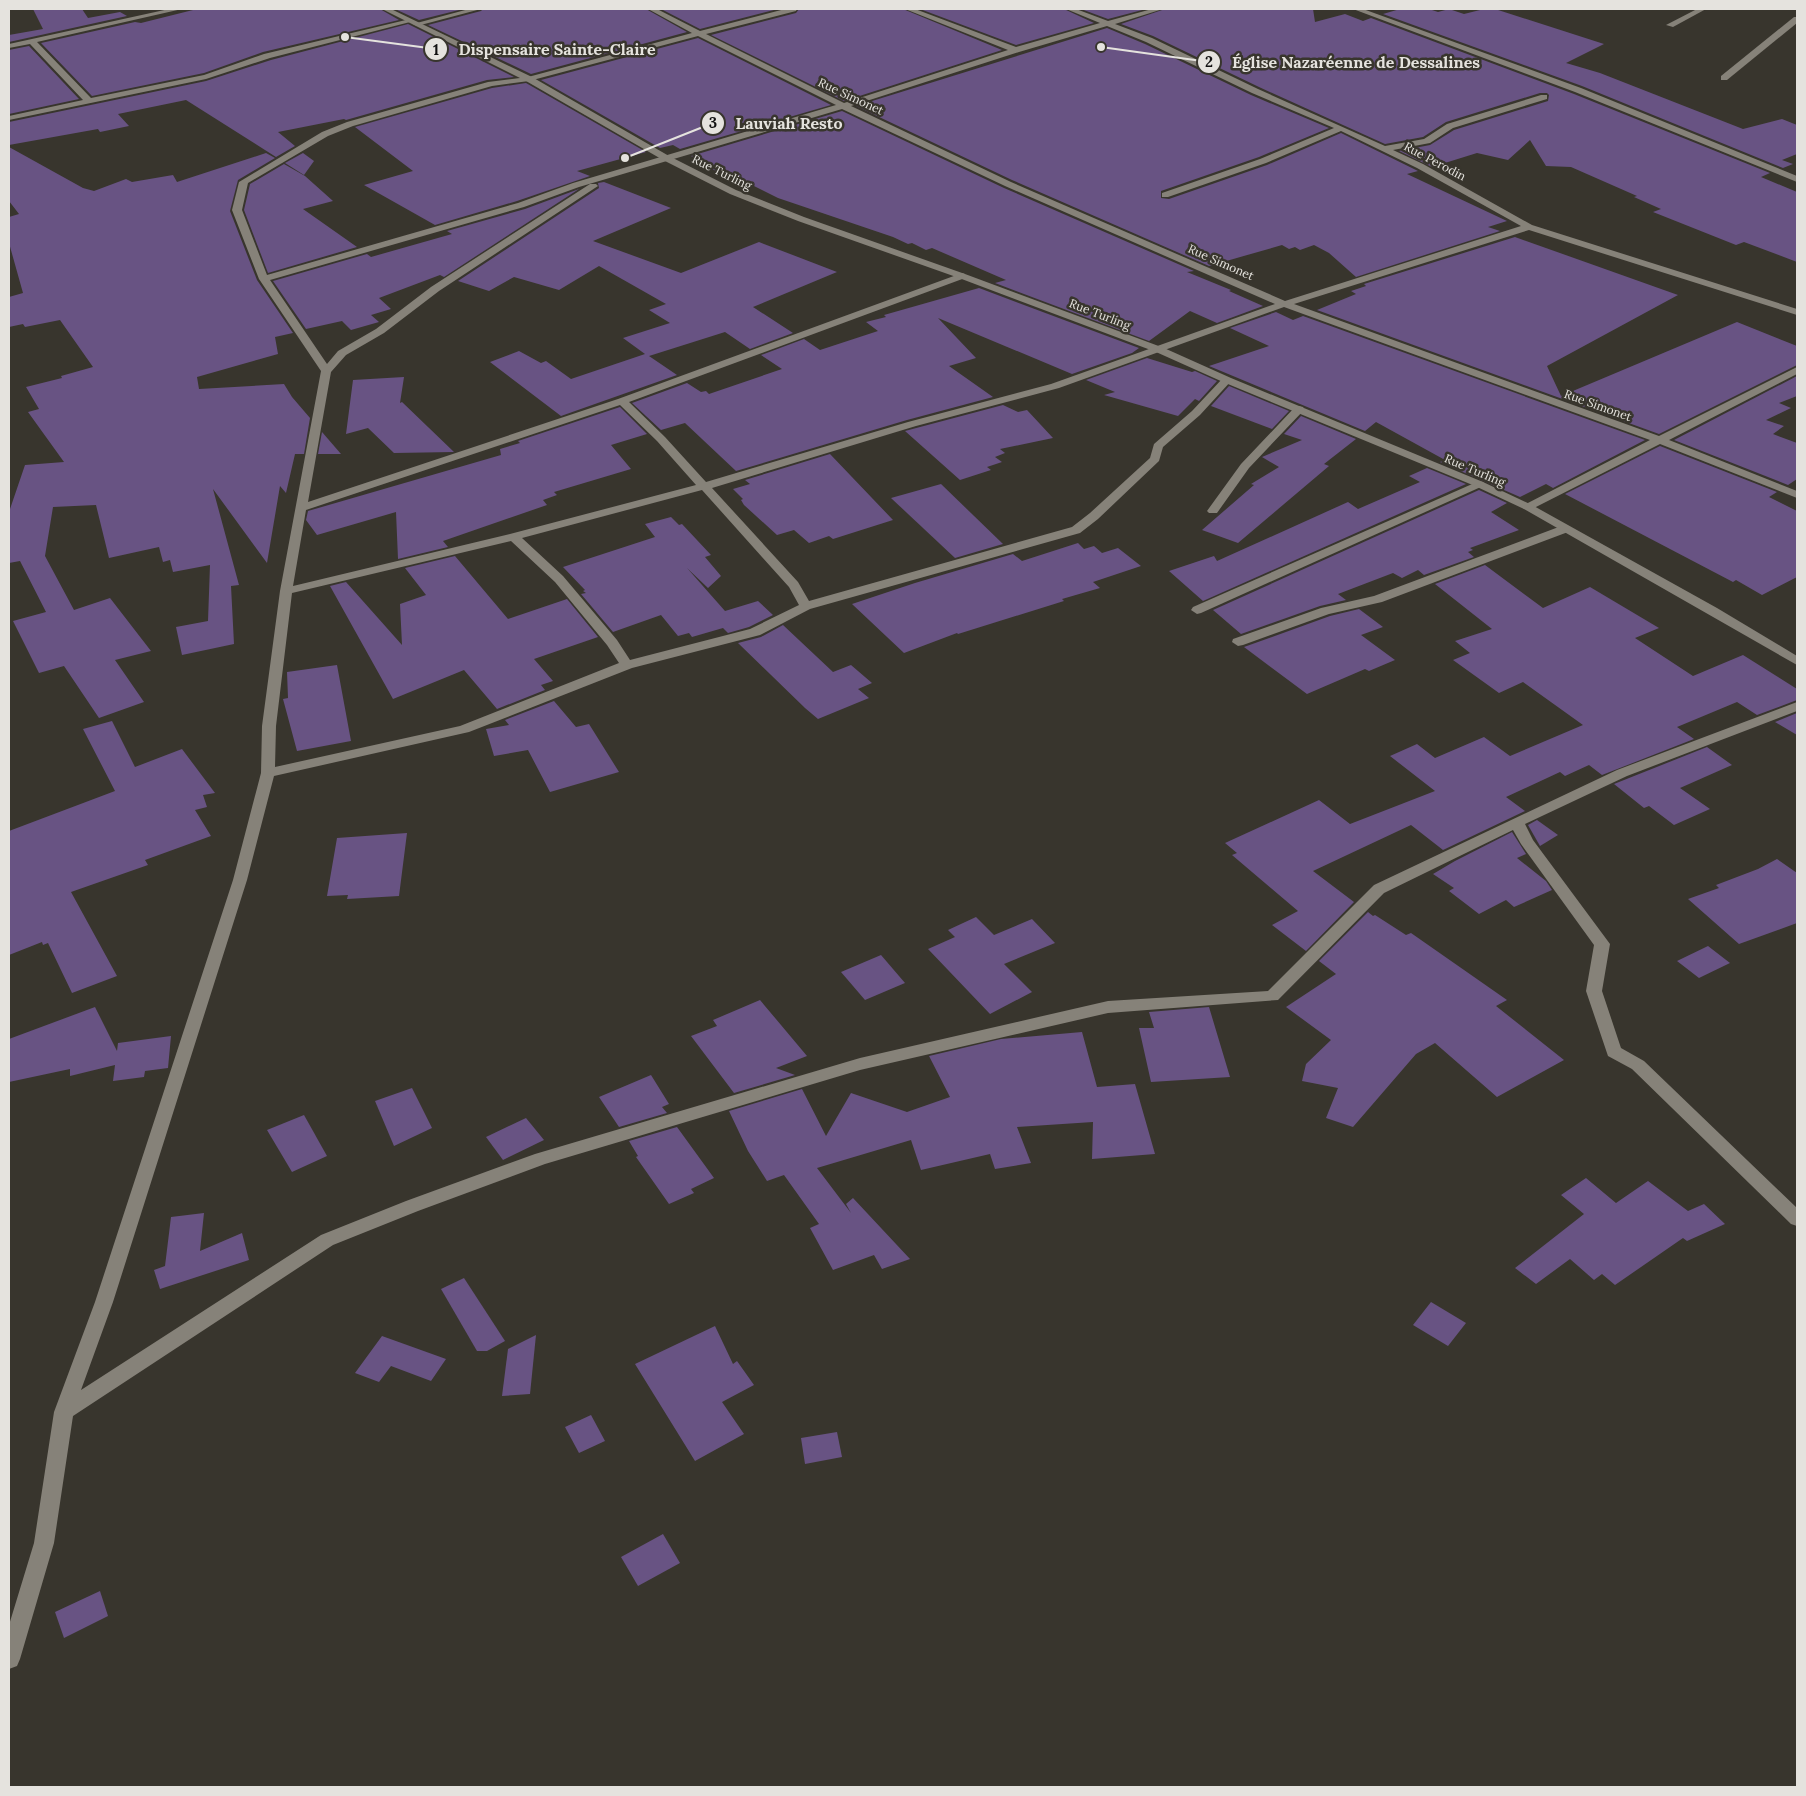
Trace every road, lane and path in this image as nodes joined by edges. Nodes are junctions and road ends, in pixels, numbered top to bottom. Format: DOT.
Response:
graph roads {
  1 [pos="178,9"];
  2 [pos="386,9"];
  3 [pos="477,9"];
  4 [pos="652,9"];
  5 [pos="793,9"];
  6 [pos="909,9"];
  7 [pos="1070,9"];
  8 [pos="1159,9"];
  9 [pos="1357,9"];
  10 [pos="1702,9"];
  11 [pos="1797,19"];
  12 [pos="414,22"];
  13 [pos="1109,23"];
  14 [pos="1670,25"];
  15 [pos="700,33"];
  16 [pos="33,42"];
  17 [pos="9,46"];
  18 [pos="1016,50"];
  19 [pos="1724,78"];
  20 [pos="529,79"];
  21 [pos="1544,97"];
  22 [pos="88,100"];
  23 [pos="842,106"];
  24 [pos="9,118"];
  25 [pos="1341,128"];
  26 [pos="1383,149"];
  27 [pos="666,158"];
  28 [pos="607,177"];
  29 [pos="1797,180"];
  30 [pos="1165,195"];
  31 [pos="1529,226"];
  32 [pos="962,276"];
  33 [pos="264,280"];
  34 [pos="1284,304"];
  35 [pos="1797,312"];
  36 [pos="1160,350"];
  37 [pos="1797,370"];
  38 [pos="326,371"];
  39 [pos="1227,380"];
  40 [pos="622,401"];
  41 [pos="1299,409"];
  42 [pos="1660,440"];
  43 [pos="1479,484"];
  44 [pos="705,486"];
  45 [pos="1797,495"];
  46 [pos="1528,507"];
  47 [pos="302,508"];
  48 [pos="1213,511"];
  49 [pos="1564,528"];
  50 [pos="513,537"];
  51 [pos="286,591"];
  52 [pos="806,606"];
  53 [pos="1197,610"];
  54 [pos="1238,642"];
  55 [pos="1797,661"];
  56 [pos="627,665"];
  57 [pos="1797,706"];
  58 [pos="268,773"];
  59 [pos="1517,822"];
  60 [pos="1797,1219"];
  61 [pos="64,1412"];
  62 [pos="9,1659"];
  1 -- 16 [label="street"];
  2 -- 12 [label="street, Rue Turling"];
  3 -- 12 [label="street"];
  4 -- 15 [label="street, Rue Simonet"];
  5 -- 15 [label="street"];
  6 -- 18 [label="street"];
  7 -- 13 [label="street, Rue Perodin"];
  8 -- 13 [label="street"];
  9 -- 29 [label="street"];
  10 -- 14 [label="street"];
  11 -- 19 [label="street"];
  12 -- 20 [label="street, Rue Turling"];
  12 -- 22 [label="street"];
  13 -- 18 [label="street"];
  13 -- 25 [label="street, Rue Perodin"];
  15 -- 20 [label="street"];
  15 -- 23 [label="street, Rue Simonet"];
  16 -- 17 [label="street"];
  16 -- 22 [label="street"];
  18 -- 23 [label="street"];
  20 -- 27 [label="street, Rue Turling"];
  20 -- 33 [label="street"];
  21 -- 26 [label="street"];
  22 -- 24 [label="street"];
  23 -- 27 [label="street"];
  23 -- 34 [label="street, Rue Simonet"];
  25 -- 26 [label="street, Rue Perodin"];
  25 -- 30 [label="street"];
  26 -- 31 [label="street, Rue Perodin"];
  27 -- 28 [label="street"];
  27 -- 32 [label="street, Rue Turling"];
  28 -- 33 [label="street"];
  28 -- 38 [label="street"];
  31 -- 34 [label="street"];
  31 -- 35 [label="street, Rue Perodin"];
  32 -- 36 [label="street, Rue Turling"];
  32 -- 40 [label="street"];
  33 -- 38 [label="street"];
  34 -- 36 [label="street"];
  34 -- 42 [label="street, Rue Simonet"];
  36 -- 39 [label="street, Rue Turling"];
  36 -- 44 [label="street"];
  37 -- 42 [label="street"];
  38 -- 47 [label="street"];
  39 -- 41 [label="street, Rue Turling"];
  39 -- 52 [label="street"];
  40 -- 44 [label="street"];
  40 -- 47 [label="street"];
  41 -- 43 [label="street, Rue Turling"];
  41 -- 48 [label="street"];
  42 -- 45 [label="street, Rue Simonet"];
  42 -- 46 [label="street"];
  43 -- 46 [label="street, Rue Turling"];
  43 -- 53 [label="street"];
  44 -- 50 [label="street"];
  44 -- 52 [label="street"];
  46 -- 49 [label="street, Rue Turling"];
  47 -- 51 [label="street"];
  49 -- 54 [label="street"];
  49 -- 55 [label="street, Rue Turling"];
  50 -- 51 [label="street"];
  50 -- 56 [label="street"];
  51 -- 58 [label="street"];
  52 -- 56 [label="street"];
  56 -- 58 [label="street"];
  57 -- 59 [label="street"];
  58 -- 61 [label="street"];
  59 -- 60 [label="street"];
  59 -- 61 [label="street"];
  61 -- 62 [label="street"];
}
